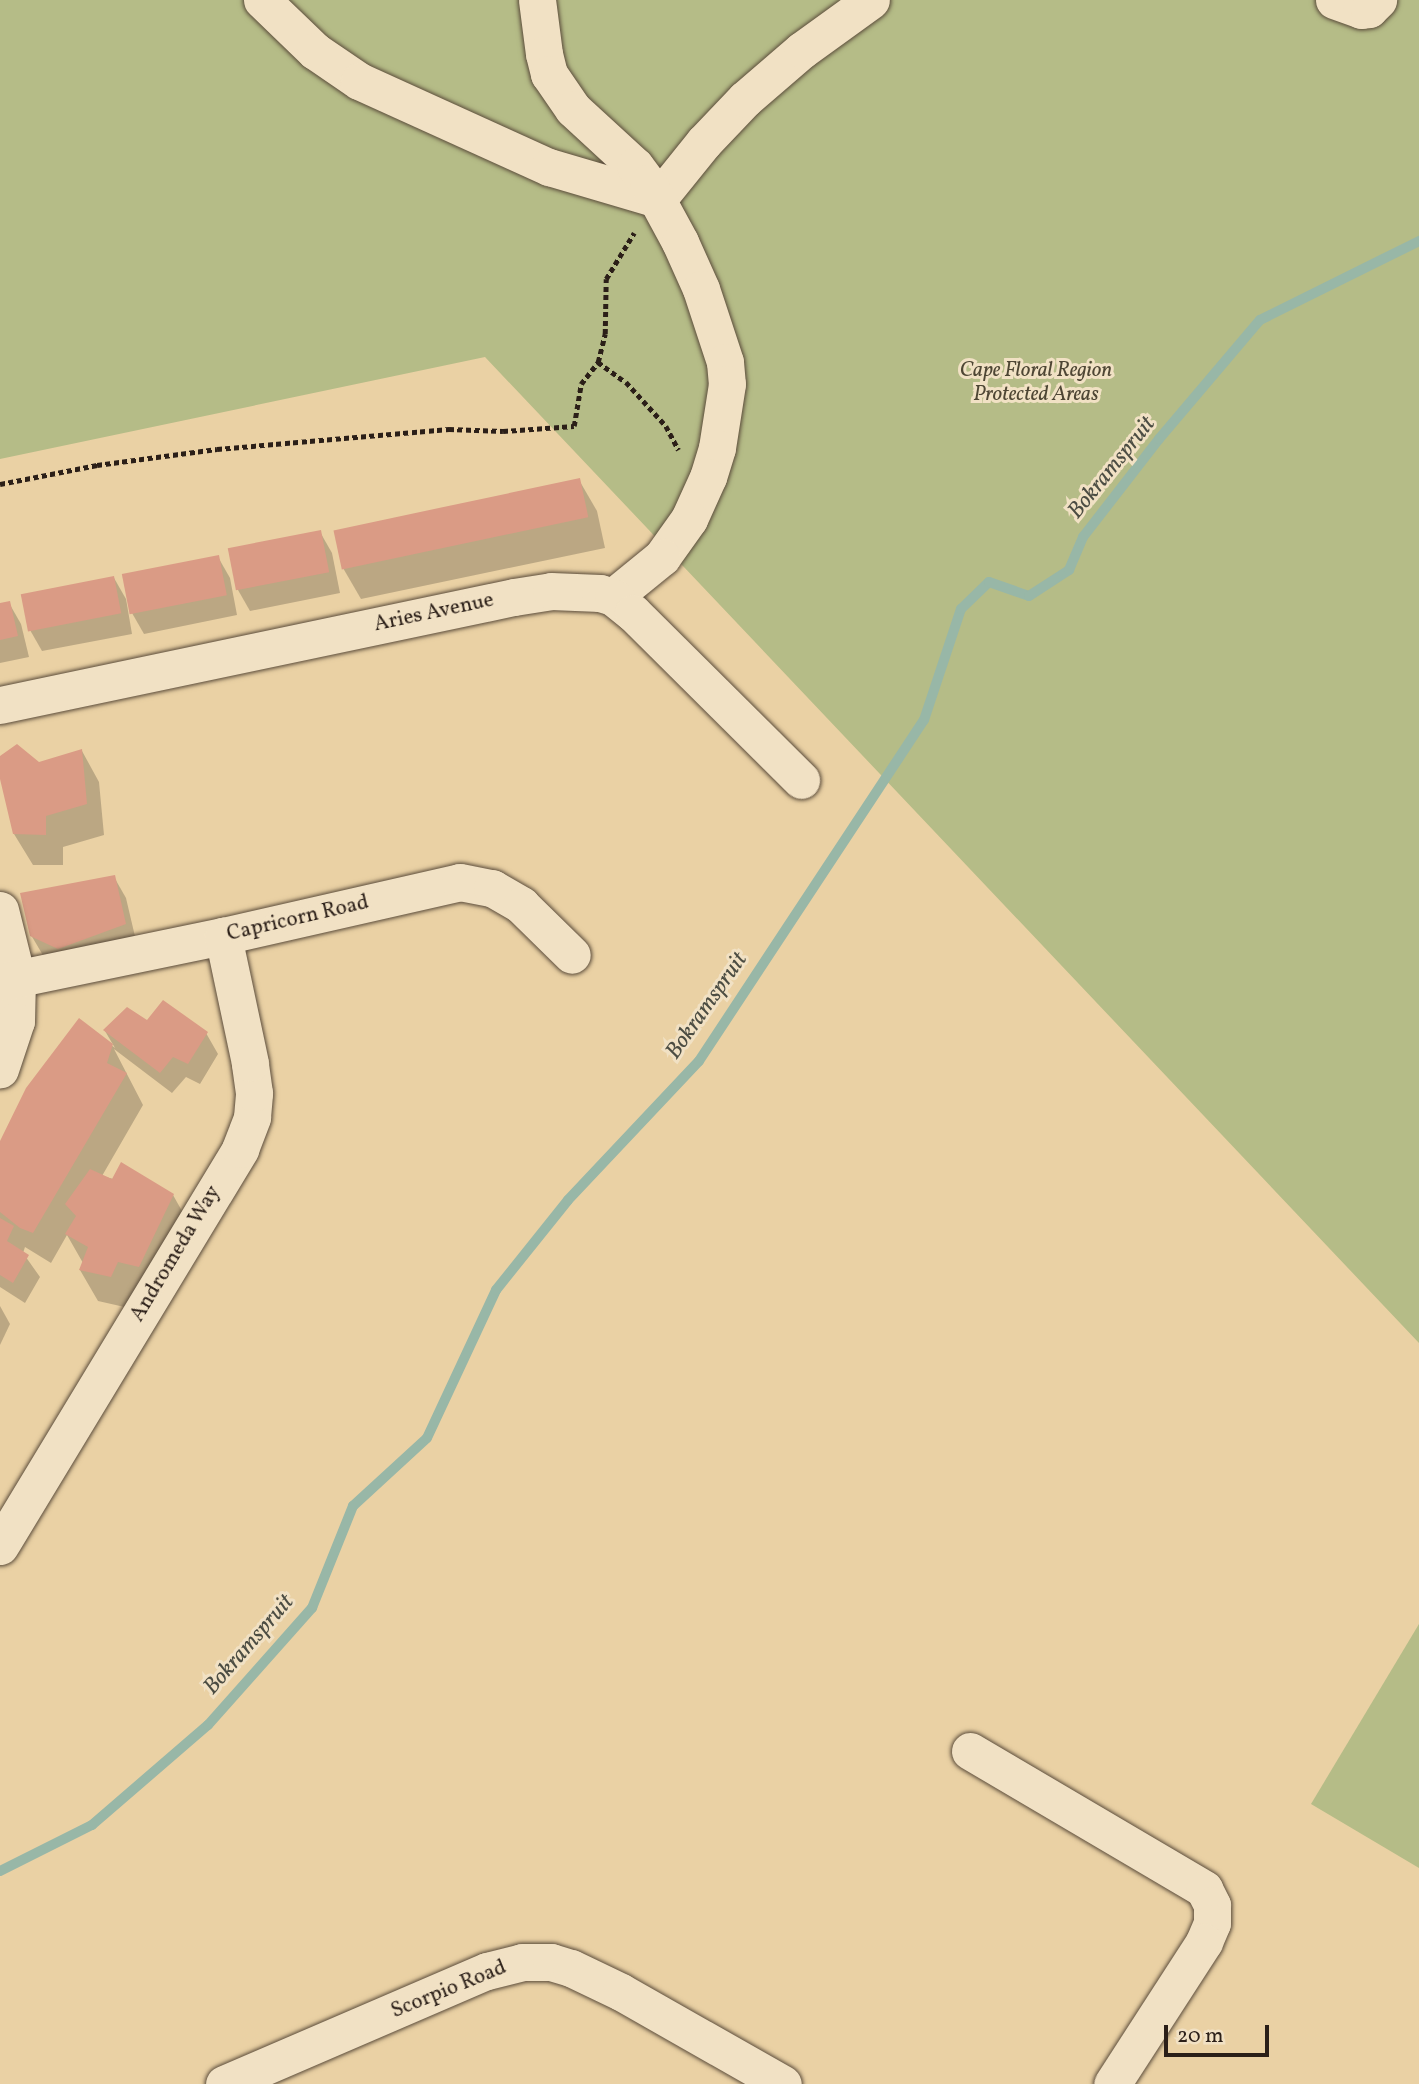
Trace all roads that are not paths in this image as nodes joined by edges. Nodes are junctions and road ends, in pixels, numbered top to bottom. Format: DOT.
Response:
graph roads {
  1 [pos="262,0"];
  2 [pos="537,0"];
  3 [pos="871,0"];
  4 [pos="1334,0"];
  5 [pos="1378,0"];
  6 [pos="658,199"];
  7 [pos="613,597"];
  8 [pos="0,705"];
  9 [pos="801,780"];
  10 [pos="0,910"];
  11 [pos="223,936"];
  12 [pos="572,955"];
  13 [pos="8,980"];
  14 [pos="0,1069"];
  15 [pos="0,1546"];
  16 [pos="970,1751"];
  17 [pos="224,2084"];
  18 [pos="783,2084"];
  19 [pos="1112,2084"];
  1 -- 6 [label="street"];
  2 -- 6 [label="street"];
  3 -- 6 [label="street"];
  4 -- 5 [label="street"];
  6 -- 7 [label="street"];
  7 -- 8 [label="street, Aries Avenue"];
  7 -- 9 [label="street, Aries Avenue"];
  10 -- 13 [label="street"];
  11 -- 12 [label="street, Capricorn Road"];
  11 -- 13 [label="street, Capricorn Road"];
  11 -- 15 [label="street, Andromeda Way"];
  13 -- 14 [label="street"];
  16 -- 19 [label="street"];
  17 -- 18 [label="street, Scorpio Road"];
}
